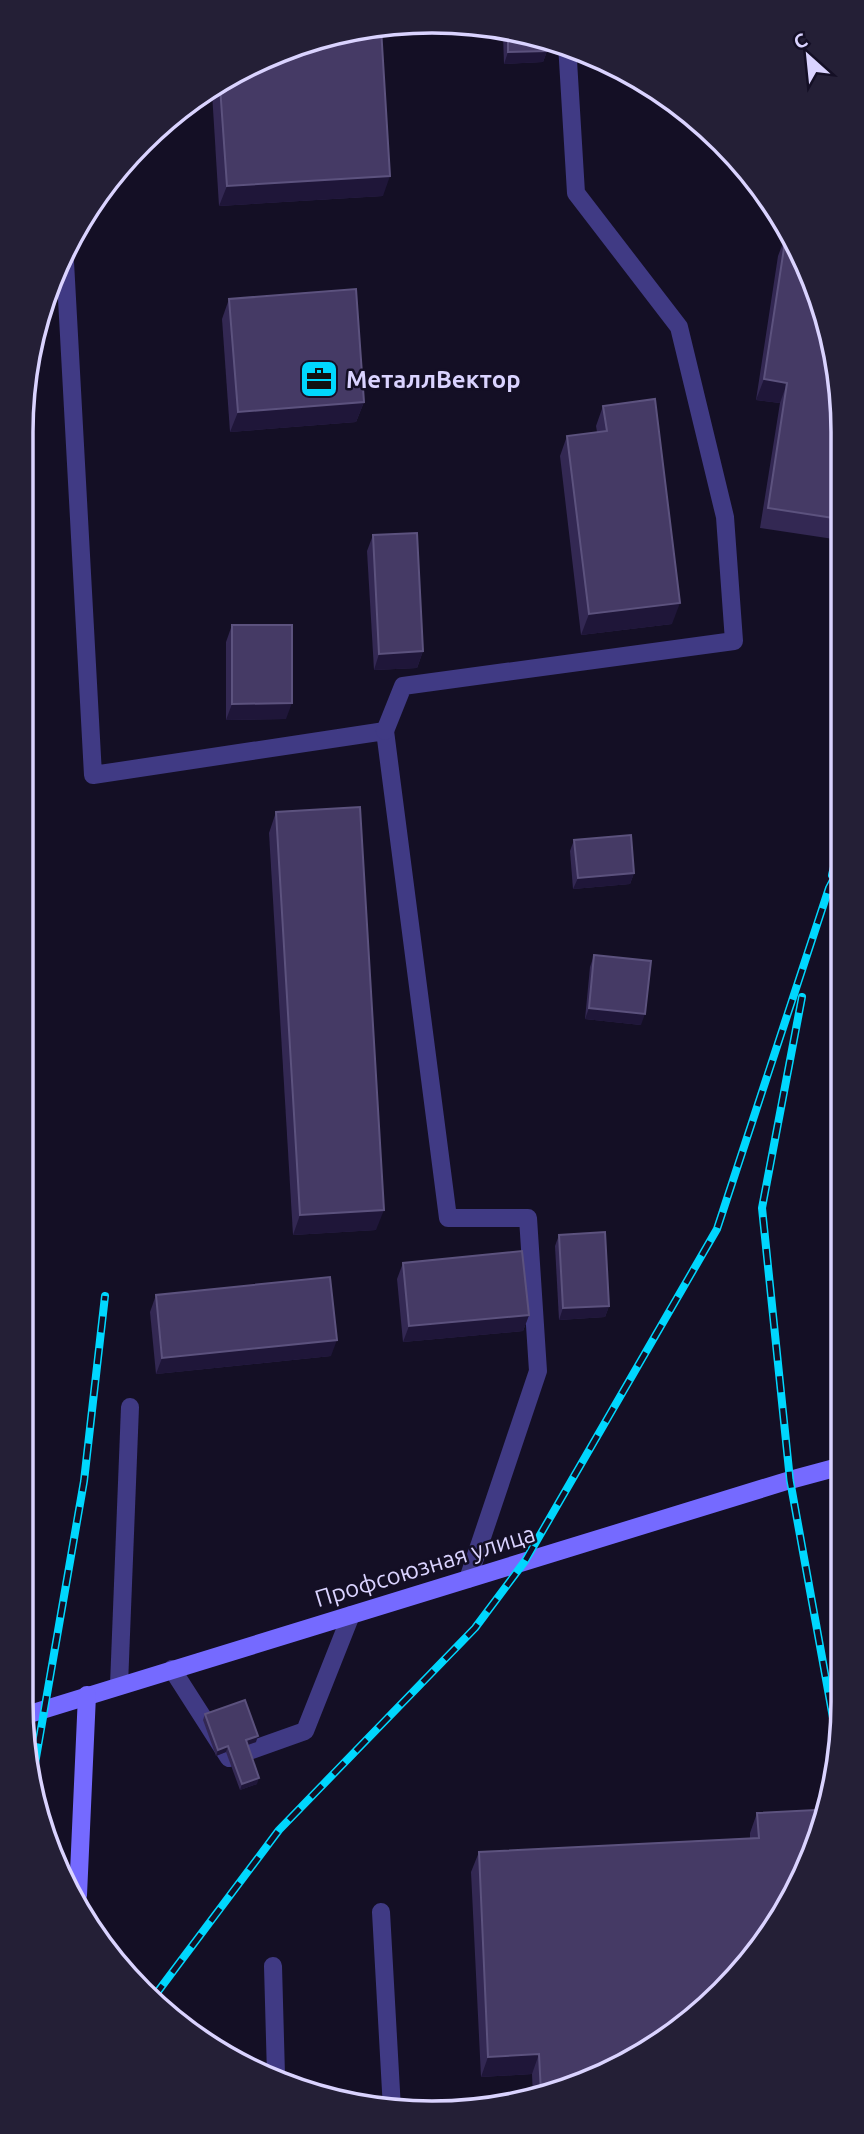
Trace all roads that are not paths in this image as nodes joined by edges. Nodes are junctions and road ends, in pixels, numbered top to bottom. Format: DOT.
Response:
graph roads {
  1 [pos="568,57"];
  2 [pos="66,275"];
  3 [pos="385,731"];
  4 [pos="130,1407"];
  5 [pos="831,1469"];
  6 [pos="468,1578"];
  7 [pos="351,1615"];
  8 [pos="172,1669"];
  9 [pos="119,1685"];
  10 [pos="87,1695"];
  11 [pos="33,1713"];
  12 [pos="78,1886"];
  13 [pos="381,1912"];
  14 [pos="273,1966"];
  15 [pos="276,2069"];
  16 [pos="391,2098"];
  1 -- 3 [label="street"];
  2 -- 3 [label="street"];
  3 -- 6 [label="street"];
  4 -- 9 [label="street"];
  5 -- 6 [label="main road, Профсоюзная улица"];
  6 -- 7 [label="main road, Профсоюзная улица"];
  7 -- 8 [label="main road, Профсоюзная улица"];
  7 -- 8 [label="street"];
  8 -- 9 [label="main road, Профсоюзная улица"];
  9 -- 10 [label="main road, Профсоюзная улица"];
  10 -- 11 [label="main road, Профсоюзная улица"];
  10 -- 12 [label="main road"];
  13 -- 16 [label="street"];
  14 -- 15 [label="street"];
}
